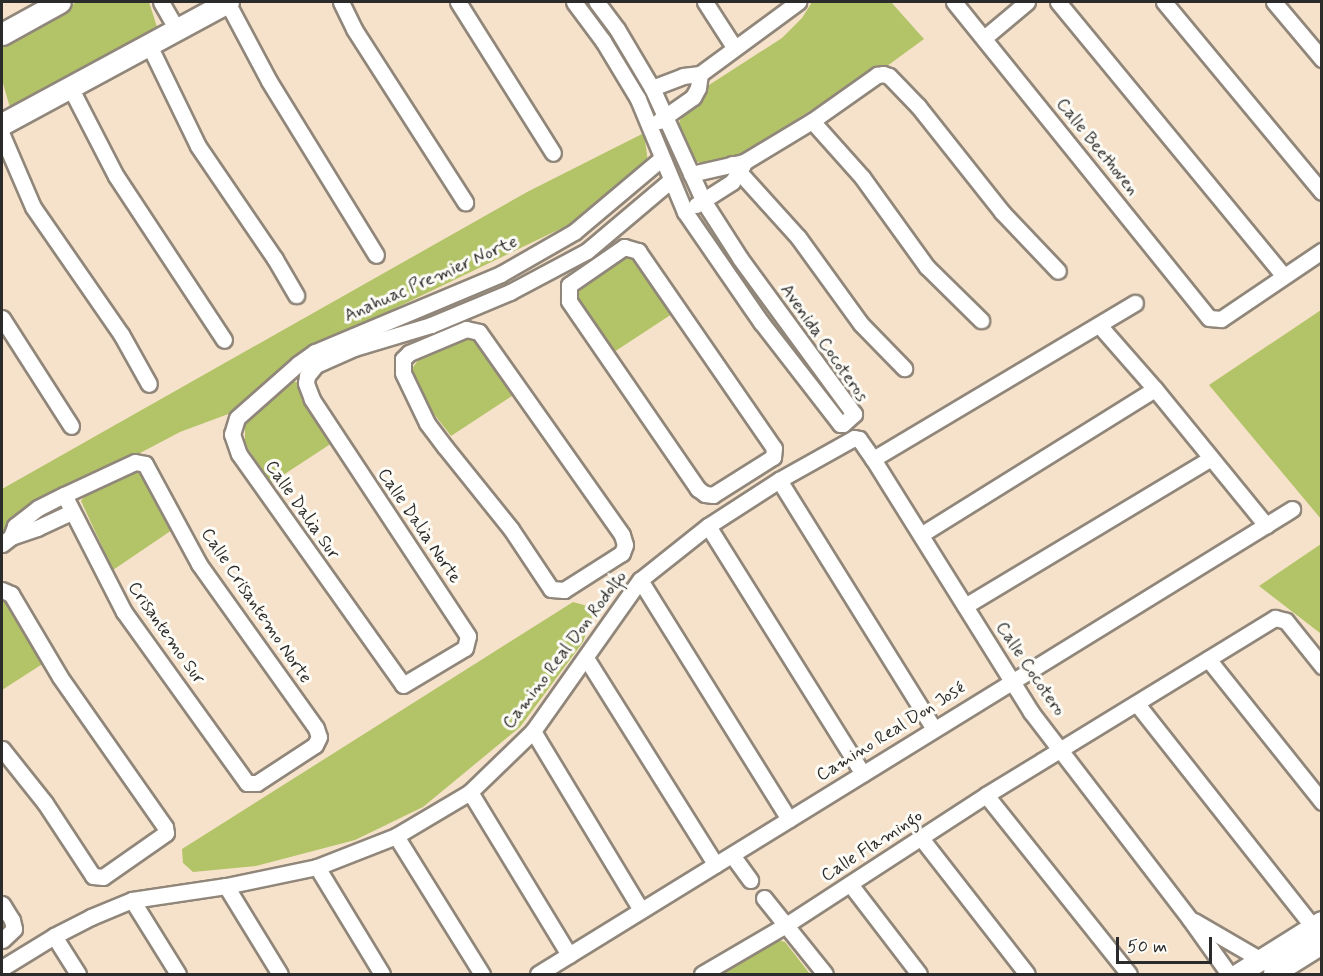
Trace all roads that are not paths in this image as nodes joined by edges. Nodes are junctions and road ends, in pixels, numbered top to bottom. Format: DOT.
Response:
graph roads {
  1 [pos="60,2"];
  2 [pos="161,2"];
  3 [pos="227,2"];
  4 [pos="341,2"];
  5 [pos="459,2"];
  6 [pos="574,2"];
  7 [pos="597,2"];
  8 [pos="705,2"];
  9 [pos="798,2"];
  10 [pos="954,2"];
  11 [pos="1027,2"];
  12 [pos="1058,2"];
  13 [pos="1164,2"];
  14 [pos="1274,2"];
  15 [pos="177,30"];
  16 [pos="2,34"];
  17 [pos="984,38"];
  18 [pos="149,45"];
  19 [pos="734,47"];
  20 [pos="1322,59"];
  21 [pos="700,74"];
  22 [pos="70,87"];
  23 [pos="652,88"];
  24 [pos="666,117"];
  25 [pos="812,121"];
  26 [pos="2,124"];
  27 [pos="651,126"];
  28 [pos="2,135"];
  29 [pos="553,153"];
  30 [pos="662,158"];
  31 [pos="738,167"];
  32 [pos="691,174"];
  33 [pos="671,180"];
  34 [pos="1322,192"];
  35 [pos="465,202"];
  36 [pos="704,202"];
  37 [pos="685,212"];
  38 [pos="574,232"];
  39 [pos="587,251"];
  40 [pos="1322,251"];
  41 [pos="376,255"];
  42 [pos="595,266"];
  43 [pos="1058,271"];
  44 [pos="1284,276"];
  45 [pos="296,295"];
  46 [pos="1135,303"];
  47 [pos="421,307"];
  48 [pos="2,318"];
  49 [pos="981,320"];
  50 [pos="430,325"];
  51 [pos="1099,325"];
  52 [pos="224,340"];
  53 [pos="439,340"];
  54 [pos="352,342"];
  55 [pos="904,368"];
  56 [pos="303,370"];
  57 [pos="149,384"];
  58 [pos="1155,389"];
  59 [pos="71,426"];
  60 [pos="849,438"];
  61 [pos="1210,458"];
  62 [pos="873,459"];
  63 [pos="779,480"];
  64 [pos="64,495"];
  65 [pos="1292,509"];
  66 [pos="72,512"];
  67 [pos="1266,525"];
  68 [pos="708,526"];
  69 [pos="922,534"];
  70 [pos="6,540"];
  71 [pos="640,580"];
  72 [pos="2,590"];
  73 [pos="965,606"];
  74 [pos="1315,646"];
  75 [pos="586,658"];
  76 [pos="1208,659"];
  77 [pos="1322,666"];
  78 [pos="1012,680"];
  79 [pos="403,685"];
  80 [pos="1137,704"];
  81 [pos="934,729"];
  82 [pos="533,731"];
  83 [pos="1061,748"];
  84 [pos="2,749"];
  85 [pos="290,763"];
  86 [pos="863,774"];
  87 [pos="470,792"];
  88 [pos="986,795"];
  89 [pos="1322,802"];
  90 [pos="789,819"];
  91 [pos="396,836"];
  92 [pos="921,838"];
  93 [pos="732,855"];
  94 [pos="716,865"];
  95 [pos="317,867"];
  96 [pos="750,880"];
  97 [pos="850,884"];
  98 [pos="226,886"];
  99 [pos="764,898"];
  100 [pos="132,900"];
  101 [pos="2,904"];
  102 [pos="640,910"];
  103 [pos="1189,918"];
  104 [pos="786,925"];
  105 [pos="1319,931"];
  106 [pos="54,936"];
  107 [pos="2,940"];
  108 [pos="569,955"];
  109 [pos="2,968"];
  110 [pos="1274,970"];
  111 [pos="78,975"];
  112 [pos="178,975"];
  113 [pos="280,975"];
  114 [pos="382,975"];
  115 [pos="482,975"];
  116 [pos="538,975"];
  117 [pos="702,975"];
  118 [pos="825,975"];
  119 [pos="919,975"];
  120 [pos="1027,975"];
  121 [pos="1129,975"];
  122 [pos="1228,975"];
  123 [pos="1239,975"];
  1 -- 16 [label="main road"];
  2 -- 15 [label="street"];
  3 -- 15 [label="main road"];
  3 -- 41 [label="street"];
  4 -- 35 [label="street"];
  5 -- 29 [label="street"];
  6 -- 27 [label="street, Avenida Cocoteros"];
  7 -- 23 [label="street, Avenida Cocoteros"];
  8 -- 19 [label="street"];
  9 -- 19 [label="street"];
  10 -- 17 [label="street, Calle Beethoven"];
  11 -- 17 [label="street"];
  12 -- 44 [label="street"];
  13 -- 34 [label="street"];
  14 -- 20 [label="street"];
  15 -- 18 [label="main road"];
  17 -- 44 [label="street, Calle Beethoven"];
  18 -- 22 [label="main road"];
  18 -- 45 [label="street"];
  19 -- 21 [label="street"];
  21 -- 23 [label="street"];
  21 -- 24 [label="street"];
  22 -- 26 [label="main road"];
  22 -- 52 [label="street"];
  23 -- 24 [label="street, Avenida Cocoteros"];
  24 -- 27 [label="street"];
  24 -- 32 [label="street, Avenida Cocoteros"];
  25 -- 31 [label="street"];
  25 -- 43 [label="street"];
  25 -- 49 [label="street"];
  27 -- 30 [label="street, Avenida Cocoteros"];
  28 -- 57 [label="street"];
  30 -- 33 [label="street, Avenida Cocoteros"];
  30 -- 38 [label="street, Anahuac Premier Norte"];
  31 -- 32 [label="street"];
  31 -- 36 [label="street"];
  31 -- 55 [label="street"];
  32 -- 36 [label="street, Avenida Cocoteros"];
  33 -- 37 [label="street, Avenida Cocoteros"];
  33 -- 39 [label="street, Anahuac Premier Norte"];
  36 -- 37 [label="street"];
  36 -- 37 [label="street, Avenida Cocoteros"];
  38 -- 39 [label="street"];
  38 -- 47 [label="street, Anahuac Premier Norte"];
  39 -- 42 [label="street"];
  39 -- 50 [label="street, Anahuac Premier Norte"];
  40 -- 44 [label="street"];
  42 -- 42 [label="street"];
  46 -- 51 [label="street"];
  47 -- 50 [label="street"];
  47 -- 54 [label="street, Anahuac Premier Norte"];
  48 -- 59 [label="street"];
  50 -- 53 [label="street"];
  50 -- 54 [label="street, Anahuac Premier Norte"];
  51 -- 58 [label="street"];
  51 -- 62 [label="street"];
  53 -- 53 [label="street"];
  54 -- 56 [label="street, Anahuac Premier Norte"];
  56 -- 79 [label="street, Calle Dalia Norte"];
  56 -- 79 [label="street, Calle Dalia Sur"];
  58 -- 61 [label="street"];
  58 -- 69 [label="street"];
  60 -- 62 [label="street, Calle Cocotero"];
  60 -- 63 [label="street, Camino Real Don Rodolfo"];
  61 -- 67 [label="street"];
  61 -- 73 [label="street"];
  62 -- 69 [label="street, Calle Cocotero"];
  63 -- 68 [label="street, Camino Real Don Rodolfo"];
  63 -- 81 [label="street"];
  64 -- 66 [label="street"];
  64 -- 70 [label="street"];
  64 -- 85 [label="street, Calle Crisantemo Norte"];
  65 -- 67 [label="street, Camino Real Don José"];
  66 -- 70 [label="street"];
  66 -- 85 [label="street, Crisantemo Sur"];
  67 -- 78 [label="street, Camino Real Don José"];
  68 -- 71 [label="street, Camino Real Don Rodolfo"];
  68 -- 86 [label="street"];
  69 -- 73 [label="street, Calle Cocotero"];
  71 -- 75 [label="street, Camino Real Don Rodolfo"];
  71 -- 90 [label="street"];
  72 -- 84 [label="street"];
  73 -- 78 [label="street, Calle Cocotero"];
  74 -- 76 [label="street, Calle Flamingo"];
  74 -- 77 [label="street"];
  75 -- 82 [label="street, Camino Real Don Rodolfo"];
  75 -- 94 [label="street"];
  76 -- 80 [label="street, Calle Flamingo"];
  76 -- 89 [label="street"];
  78 -- 81 [label="street, Camino Real Don José"];
  78 -- 83 [label="street, Calle Cocotero"];
  80 -- 83 [label="street, Calle Flamingo"];
  80 -- 105 [label="street"];
  81 -- 86 [label="street, Camino Real Don José"];
  82 -- 87 [label="street, Camino Real Don Rodolfo"];
  82 -- 102 [label="street"];
  83 -- 88 [label="street, Calle Flamingo"];
  83 -- 103 [label="street, Calle Cocotero"];
  86 -- 90 [label="street, Camino Real Don José"];
  87 -- 91 [label="street, Camino Real Don Rodolfo"];
  87 -- 108 [label="street"];
  88 -- 92 [label="street, Calle Flamingo"];
  88 -- 121 [label="street"];
  90 -- 93 [label="street, Camino Real Don José"];
  91 -- 95 [label="street, Camino Real Don Rodolfo"];
  91 -- 115 [label="street"];
  92 -- 97 [label="street, Calle Flamingo"];
  92 -- 120 [label="street"];
  93 -- 94 [label="street, Camino Real Don José"];
  93 -- 96 [label="street"];
  94 -- 102 [label="street, Camino Real Don José"];
  95 -- 98 [label="street, Camino Real Don Rodolfo"];
  95 -- 114 [label="street"];
  97 -- 104 [label="street, Calle Flamingo"];
  97 -- 119 [label="street"];
  98 -- 100 [label="street, Camino Real Don Rodolfo"];
  98 -- 113 [label="street"];
  99 -- 104 [label="street"];
  100 -- 106 [label="street, Camino Real Don Rodolfo"];
  100 -- 112 [label="street"];
  101 -- 107 [label="street"];
  102 -- 108 [label="street, Camino Real Don José"];
  103 -- 110 [label="street, Calle Cocotero"];
  103 -- 122 [label="street, Calle Cocotero"];
  104 -- 117 [label="street, Calle Flamingo"];
  104 -- 118 [label="street"];
  105 -- 110 [label="street"];
  106 -- 109 [label="street, Camino Real Don Rodolfo"];
  106 -- 111 [label="street"];
  108 -- 116 [label="street, Camino Real Don José"];
  110 -- 123 [label="street"];
}
